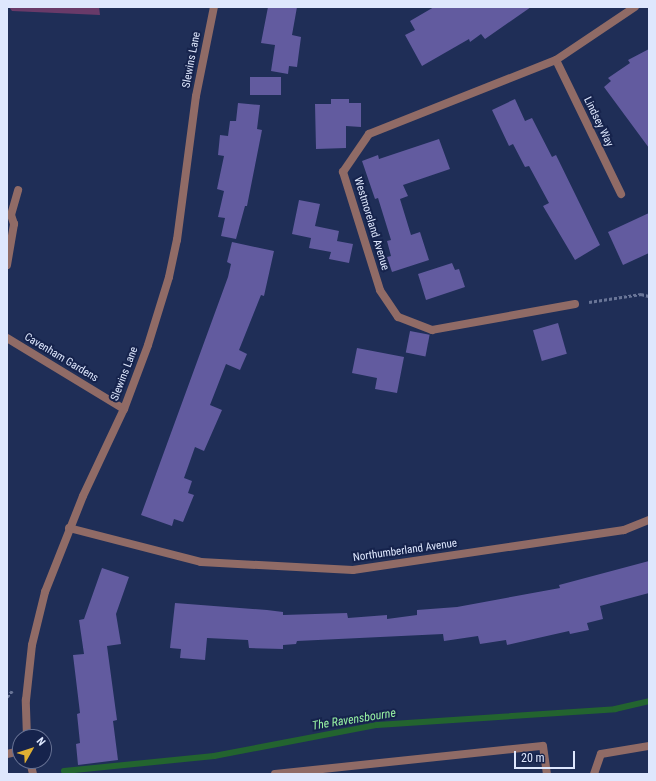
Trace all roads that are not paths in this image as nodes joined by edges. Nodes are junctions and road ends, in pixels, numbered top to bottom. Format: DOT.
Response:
graph roads {
  1 [pos="214,7"];
  2 [pos="635,7"];
  3 [pos="556,60"];
  4 [pos="18,190"];
  5 [pos="621,194"];
  6 [pos="7,265"];
  7 [pos="575,304"];
  8 [pos="7,338"];
  9 [pos="124,409"];
  10 [pos="649,520"];
  11 [pos="70,528"];
  12 [pos="27,729"];
  13 [pos="649,746"];
  14 [pos="275,774"];
  15 [pos="547,774"];
  16 [pos="594,774"];
  1 -- 9 [label="street, Slewins Lane"];
  2 -- 3 [label="street, Westmoreland Avenue"];
  3 -- 5 [label="street, Lindsey Way"];
  3 -- 7 [label="street, Westmoreland Avenue"];
  4 -- 6 [label="street"];
  8 -- 9 [label="street, Cavenham Gardens"];
  9 -- 11 [label="street, Slewins Lane"];
  10 -- 11 [label="street, Northumberland Avenue"];
  11 -- 12 [label="street, Slewins Lane"];
  13 -- 16 [label="street"];
  14 -- 15 [label="street"];
}
